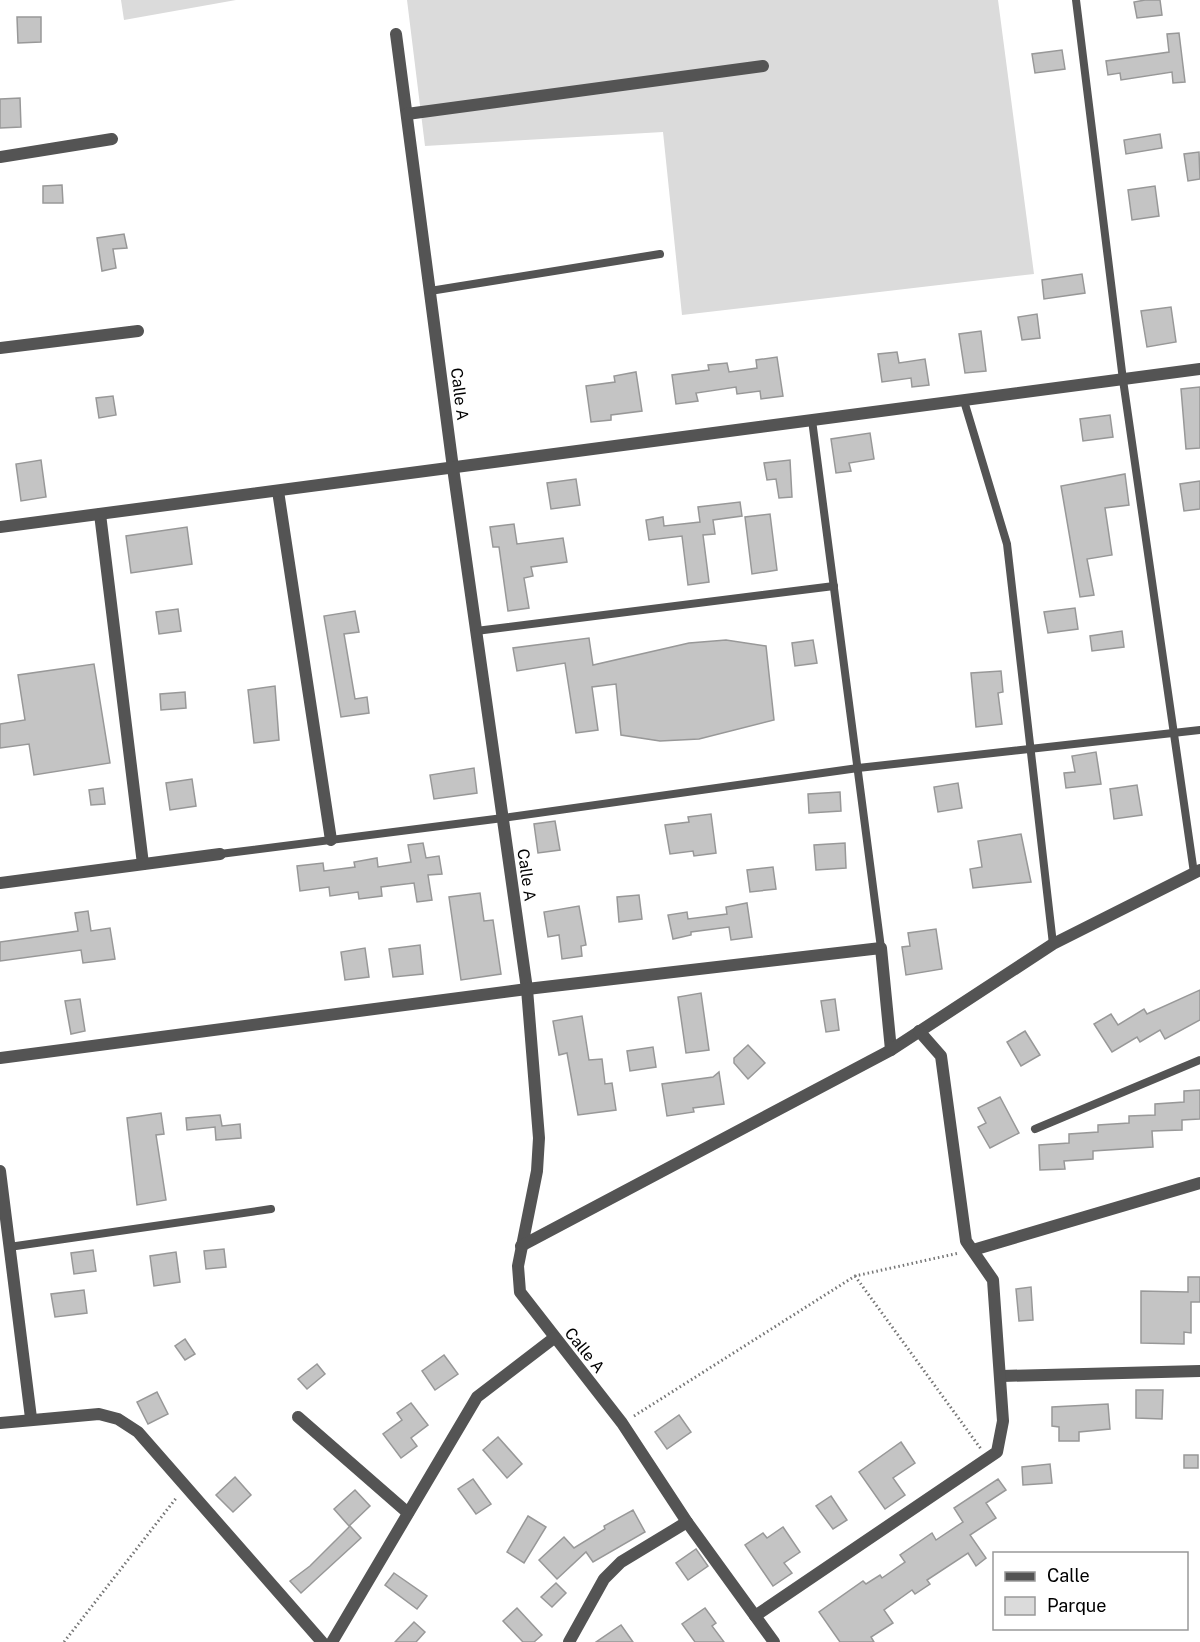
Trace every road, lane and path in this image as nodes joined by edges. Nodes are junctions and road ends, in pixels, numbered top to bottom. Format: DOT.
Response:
graph roads {
  1 [pos="1076,0"];
  2 [pos="396,34"];
  3 [pos="763,66"];
  4 [pos="407,114"];
  5 [pos="112,139"];
  6 [pos="0,157"];
  7 [pos="660,254"];
  8 [pos="430,291"];
  9 [pos="138,332"];
  10 [pos="0,348"];
  11 [pos="1200,369"];
  12 [pos="1124,380"];
  13 [pos="964,401"];
  14 [pos="813,420"];
  15 [pos="453,468"];
  16 [pos="278,491"];
  17 [pos="99,514"];
  18 [pos="0,527"];
  19 [pos="834,586"];
  20 [pos="476,631"];
  21 [pos="1200,730"];
  22 [pos="1174,733"];
  23 [pos="1031,748"];
  24 [pos="858,768"];
  25 [pos="503,818"];
  26 [pos="331,840"];
  27 [pos="220,854"];
  28 [pos="142,864"];
  29 [pos="1197,872"];
  30 [pos="0,883"];
  31 [pos="1053,944"];
  32 [pos="882,948"];
  33 [pos="527,989"];
  34 [pos="919,1031"];
  35 [pos="891,1050"];
  36 [pos="0,1058"];
  37 [pos="1200,1060"];
  38 [pos="1035,1129"];
  39 [pos="0,1171"];
  40 [pos="1200,1183"];
  41 [pos="271,1209"];
  42 [pos="521,1246"];
  43 [pos="5,1247"];
  44 [pos="973,1250"];
  45 [pos="855,1275"];
  46 [pos="554,1338"];
  47 [pos="1200,1371"];
  48 [pos="1002,1376"];
  49 [pos="298,1417"];
  50 [pos="31,1419"];
  51 [pos="0,1423"];
  52 [pos="622,1423"];
  53 [pos="988,1458"];
  54 [pos="185,1486"];
  55 [pos="408,1513"];
  56 [pos="687,1522"];
  57 [pos="755,1616"];
  58 [pos="64,1642"];
  59 [pos="322,1642"];
  60 [pos="332,1642"];
  61 [pos="569,1642"];
  62 [pos="774,1642"];
  1 -- 12 [label="lane"];
  2 -- 4 [label="street, Calle A"];
  3 -- 4 [label="street"];
  4 -- 8 [label="street, Calle A"];
  5 -- 6 [label="street"];
  7 -- 8 [label="lane"];
  8 -- 15 [label="street, Calle A"];
  9 -- 10 [label="street"];
  11 -- 12 [label="street"];
  12 -- 13 [label="street"];
  12 -- 22 [label="lane"];
  13 -- 14 [label="street"];
  13 -- 23 [label="lane"];
  14 -- 15 [label="street"];
  14 -- 19 [label="lane"];
  15 -- 16 [label="street"];
  15 -- 20 [label="street, Calle A"];
  16 -- 17 [label="street"];
  16 -- 26 [label="street"];
  17 -- 18 [label="street"];
  17 -- 28 [label="street"];
  19 -- 20 [label="lane"];
  19 -- 24 [label="lane"];
  20 -- 25 [label="street, Calle A"];
  21 -- 22 [label="lane"];
  22 -- 23 [label="lane"];
  22 -- 29 [label="lane"];
  23 -- 24 [label="lane"];
  23 -- 31 [label="lane"];
  24 -- 25 [label="lane"];
  24 -- 32 [label="lane"];
  25 -- 26 [label="lane"];
  25 -- 33 [label="street, Calle A"];
  26 -- 27 [label="lane"];
  27 -- 28 [label="street"];
  28 -- 30 [label="street"];
  29 -- 31 [label="street"];
  31 -- 34 [label="street"];
  32 -- 33 [label="street"];
  32 -- 35 [label="street"];
  33 -- 36 [label="street"];
  33 -- 42 [label="street, Calle A"];
  34 -- 35 [label="street"];
  34 -- 44 [label="street"];
  35 -- 42 [label="street"];
  37 -- 38 [label="lane"];
  39 -- 43 [label="street"];
  40 -- 44 [label="street"];
  41 -- 43 [label="lane"];
  42 -- 46 [label="street, Calle A"];
  43 -- 50 [label="street"];
  44 -- 45 [label="path"];
  44 -- 48 [label="street"];
  45 -- 52 [label="path"];
  45 -- 53 [label="path"];
  46 -- 52 [label="street, Calle A"];
  46 -- 55 [label="street"];
  47 -- 48 [label="street"];
  48 -- 53 [label="street"];
  49 -- 55 [label="street"];
  50 -- 51 [label="street"];
  50 -- 54 [label="street"];
  52 -- 56 [label="street, Calle A"];
  53 -- 57 [label="street"];
  54 -- 58 [label="path"];
  54 -- 59 [label="street"];
  55 -- 60 [label="street"];
  56 -- 57 [label="street, Calle A"];
  56 -- 61 [label="street"];
  57 -- 62 [label="street, Calle A"];
}
